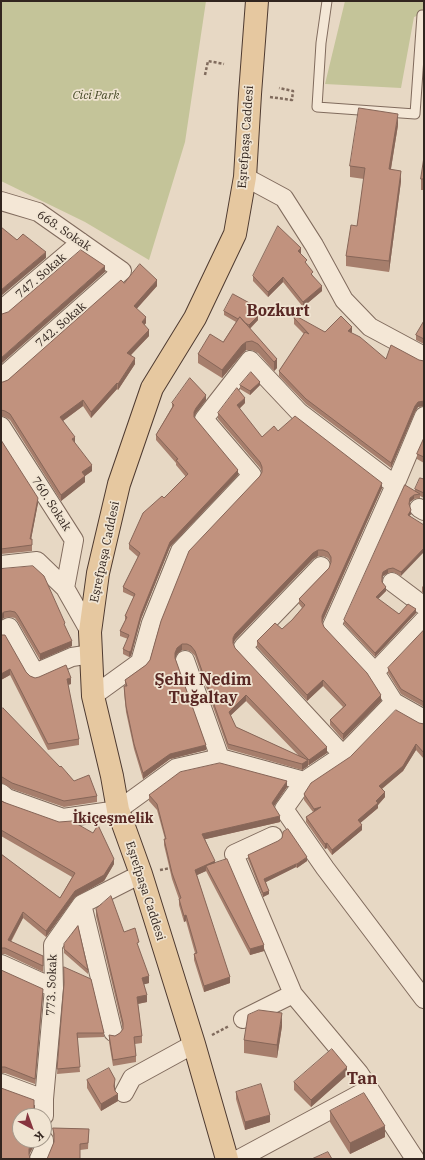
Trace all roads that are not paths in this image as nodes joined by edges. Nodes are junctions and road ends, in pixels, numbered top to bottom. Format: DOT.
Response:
graph roads {
  1 [pos="257,1"];
  2 [pos="327,1"];
  3 [pos="422,15"];
  4 [pos="245,177"];
  5 [pos="1,201"];
  6 [pos="81,242"];
  7 [pos="122,271"];
  8 [pos="1,310"];
  9 [pos="424,356"];
  10 [pos="1,378"];
  11 [pos="424,416"];
  12 [pos="1,426"];
  13 [pos="396,485"];
  14 [pos="1,565"];
  15 [pos="321,566"];
  16 [pos="392,582"];
  17 [pos="65,588"];
  18 [pos="424,606"];
  19 [pos="424,620"];
  20 [pos="1,631"];
  21 [pos="90,632"];
  22 [pos="91,654"];
  23 [pos="185,660"];
  24 [pos="374,672"];
  25 [pos="93,696"];
  26 [pos="394,702"];
  27 [pos="424,719"];
  28 [pos="343,755"];
  29 [pos="220,758"];
  30 [pos="304,781"];
  31 [pos="1,793"];
  32 [pos="118,810"];
  33 [pos="273,836"];
  34 [pos="148,872"];
  35 [pos="82,904"];
  36 [pos="1,964"];
  37 [pos="54,988"];
  38 [pos="293,994"];
  39 [pos="424,999"];
  40 [pos="244,1019"];
  41 [pos="113,1032"];
  42 [pos="200,1041"];
  43 [pos="1,1083"];
  44 [pos="369,1089"];
  45 [pos="124,1093"];
  46 [pos="44,1107"];
  47 [pos="44,1148"];
  48 [pos="39,1159"];
  49 [pos="227,1159"];
  50 [pos="239,1159"];
  51 [pos="415,1159"];
  1 -- 4 [label="main road, Eşrefpaşa Caddesi"];
  2 -- 3 [label="lane"];
  4 -- 9 [label="street"];
  4 -- 21 [label="main road, Eşrefpaşa Caddesi"];
  5 -- 6 [label="street, 668. Sokak"];
  6 -- 7 [label="street, 668. Sokak"];
  6 -- 8 [label="street, 747. Sokak"];
  7 -- 10 [label="street, 742. Sokak"];
  11 -- 13 [label="street"];
  12 -- 17 [label="street, 760. Sokak"];
  13 -- 24 [label="street"];
  13 -- 25 [label="street"];
  14 -- 17 [label="street"];
  15 -- 28 [label="street"];
  16 -- 18 [label="street"];
  17 -- 21 [label="street"];
  19 -- 24 [label="street"];
  20 -- 22 [label="street"];
  21 -- 22 [label="main road, Eşrefpaşa Caddesi"];
  22 -- 25 [label="main road, Eşrefpaşa Caddesi"];
  23 -- 29 [label="street"];
  24 -- 26 [label="street"];
  25 -- 32 [label="main road, Eşrefpaşa Caddesi"];
  26 -- 27 [label="street"];
  26 -- 28 [label="street"];
  28 -- 30 [label="street"];
  29 -- 30 [label="street"];
  29 -- 32 [label="street"];
  30 -- 39 [label="street"];
  31 -- 32 [label="street"];
  32 -- 34 [label="main road, Eşrefpaşa Caddesi"];
  33 -- 38 [label="street"];
  34 -- 35 [label="street, 773. Sokak"];
  34 -- 42 [label="main road, Eşrefpaşa Caddesi"];
  35 -- 37 [label="street, 773. Sokak"];
  35 -- 41 [label="street"];
  36 -- 37 [label="street"];
  37 -- 46 [label="street, 773. Sokak"];
  38 -- 40 [label="street"];
  38 -- 44 [label="street"];
  42 -- 45 [label="street"];
  42 -- 49 [label="main road, Eşrefpaşa Caddesi"];
  43 -- 46 [label="street"];
  44 -- 50 [label="street"];
  44 -- 51 [label="street"];
  47 -- 48 [label="street"];
}
